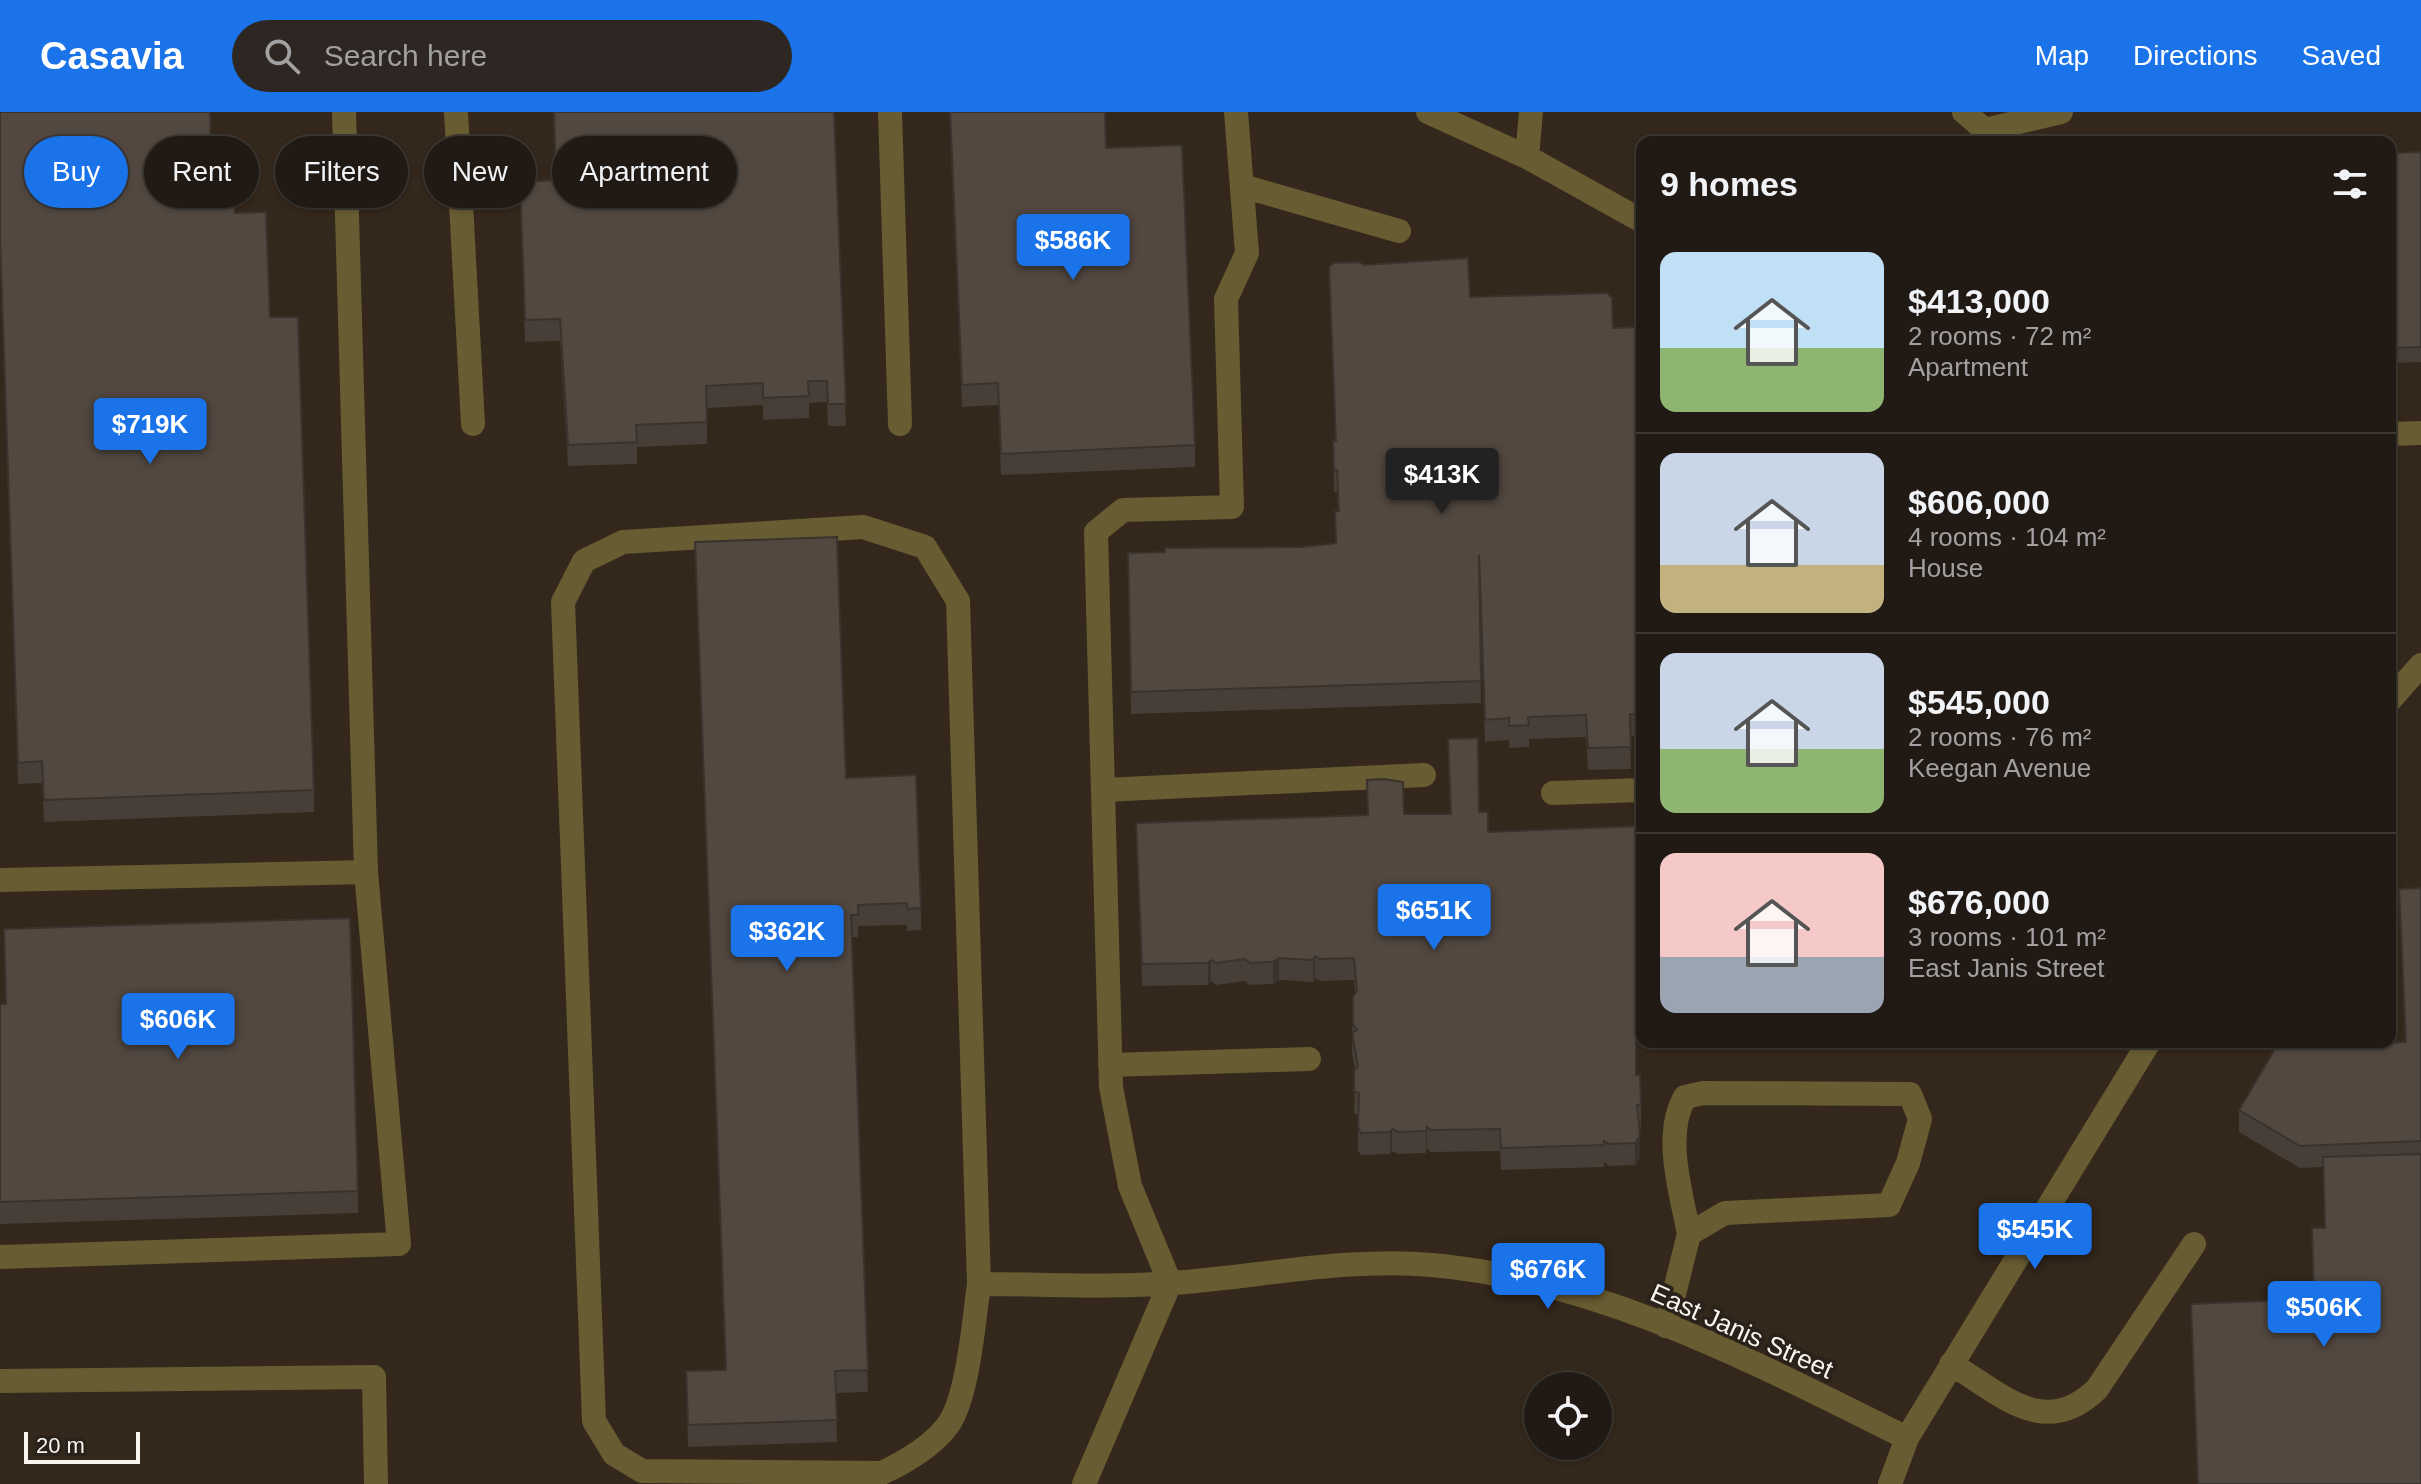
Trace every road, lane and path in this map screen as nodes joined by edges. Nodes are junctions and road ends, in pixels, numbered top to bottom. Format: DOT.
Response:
graph roads {
  1 [pos="344,112"];
  2 [pos="456,112"];
  3 [pos="890,112"];
  4 [pos="1236,112"];
  5 [pos="1428,112"];
  6 [pos="1531,112"];
  7 [pos="1964,112"];
  8 [pos="2061,112"];
  9 [pos="1983,128"];
  10 [pos="1527,157"];
  11 [pos="1242,186"];
  12 [pos="1636,218"];
  13 [pos="1399,231"];
  14 [pos="473,424"];
  15 [pos="900,424"];
  16 [pos="2421,433"];
  17 [pos="2396,434"];
  18 [pos="2421,665"];
  19 [pos="2396,693"];
  20 [pos="1424,775"];
  21 [pos="1103,790"];
  22 [pos="1636,790"];
  23 [pos="1553,793"];
  24 [pos="366,872"];
  25 [pos="0,880"];
  26 [pos="2145,1048"];
  27 [pos="1309,1059"];
  28 [pos="1110,1065"];
  29 [pos="1689,1234"];
  30 [pos="2194,1244"];
  31 [pos="0,1257"];
  32 [pos="1170,1283"];
  33 [pos="979,1284"];
  34 [pos="1666,1326"];
  35 [pos="1951,1364"];
  36 [pos="0,1381"];
  37 [pos="1907,1438"];
  38 [pos="376,1484"];
  39 [pos="1084,1484"];
  40 [pos="1890,1484"];
  1 -- 24 [label="street"];
  2 -- 14 [label="street"];
  3 -- 15 [label="street"];
  4 -- 11 [label="street"];
  5 -- 10 [label="street"];
  6 -- 10 [label="street"];
  7 -- 9 [label="street"];
  8 -- 9 [label="street"];
  10 -- 12 [label="street"];
  11 -- 13 [label="street"];
  11 -- 21 [label="street"];
  16 -- 17 [label="street"];
  18 -- 19 [label="street"];
  20 -- 21 [label="street"];
  21 -- 28 [label="street"];
  22 -- 23 [label="street"];
  24 -- 25 [label="street"];
  24 -- 31 [label="street"];
  26 -- 35 [label="street"];
  27 -- 28 [label="street"];
  28 -- 32 [label="street"];
  29 -- 29 [label="street"];
  29 -- 34 [label="street"];
  30 -- 35 [label="street"];
  32 -- 33 [label="street, East Janis Street"];
  32 -- 34 [label="street, East Janis Street"];
  32 -- 39 [label="street"];
  33 -- 33 [label="street"];
  34 -- 37 [label="street, East Janis Street"];
  35 -- 37 [label="street"];
  36 -- 38 [label="street"];
  37 -- 40 [label="street"];
}
